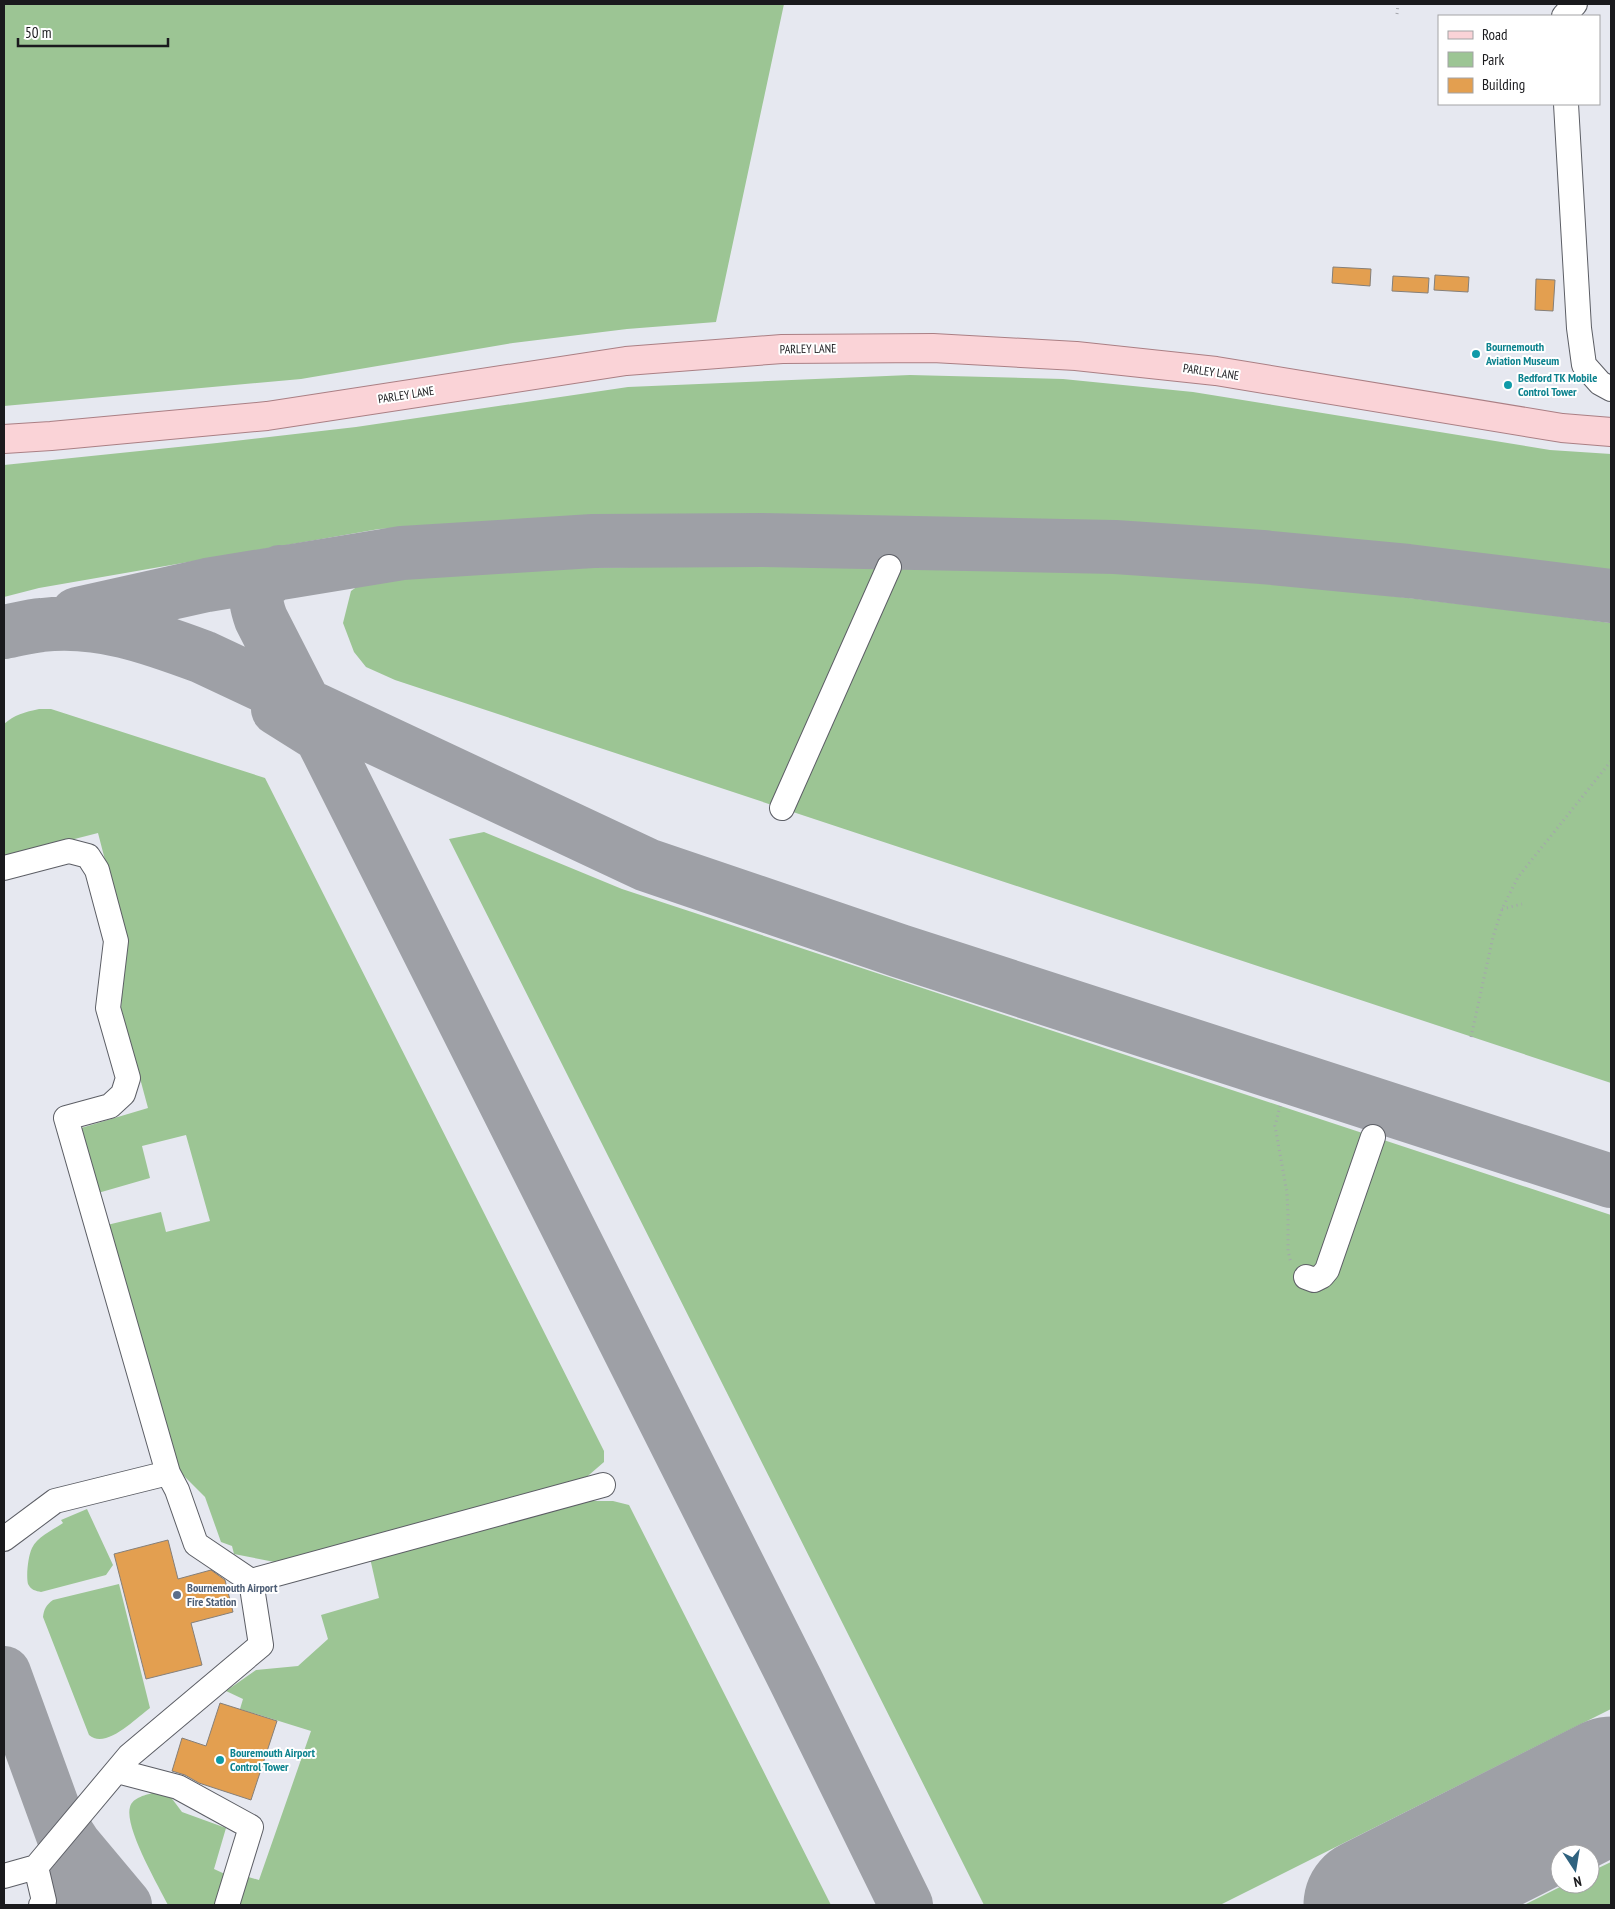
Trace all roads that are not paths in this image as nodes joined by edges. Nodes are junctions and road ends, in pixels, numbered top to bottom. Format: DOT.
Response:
graph roads {
  1 [pos="1575,4"];
  2 [pos="1565,15"];
  3 [pos="1566,105"];
  4 [pos="1611,389"];
  5 [pos="1611,432"];
  6 [pos="4,439"];
  7 [pos="889,567"];
  8 [pos="782,808"];
  9 [pos="4,868"];
  10 [pos="1373,1136"];
  11 [pos="1306,1277"];
  12 [pos="168,1473"];
  13 [pos="603,1484"];
  14 [pos="4,1539"];
  15 [pos="251,1582"];
  16 [pos="116,1771"];
  17 [pos="36,1867"];
  18 [pos="4,1876"];
  19 [pos="41,1905"];
  20 [pos="227,1905"];
  1 -- 2 [label="street"];
  3 -- 4 [label="street"];
  5 -- 6 [label="main road, PARLEY LANE"];
  7 -- 8 [label="street"];
  9 -- 12 [label="street"];
  10 -- 11 [label="street"];
  12 -- 14 [label="street"];
  12 -- 15 [label="street"];
  13 -- 15 [label="street"];
  15 -- 16 [label="street"];
  16 -- 17 [label="street"];
  16 -- 20 [label="street"];
  17 -- 18 [label="street"];
  17 -- 19 [label="street"];
}
